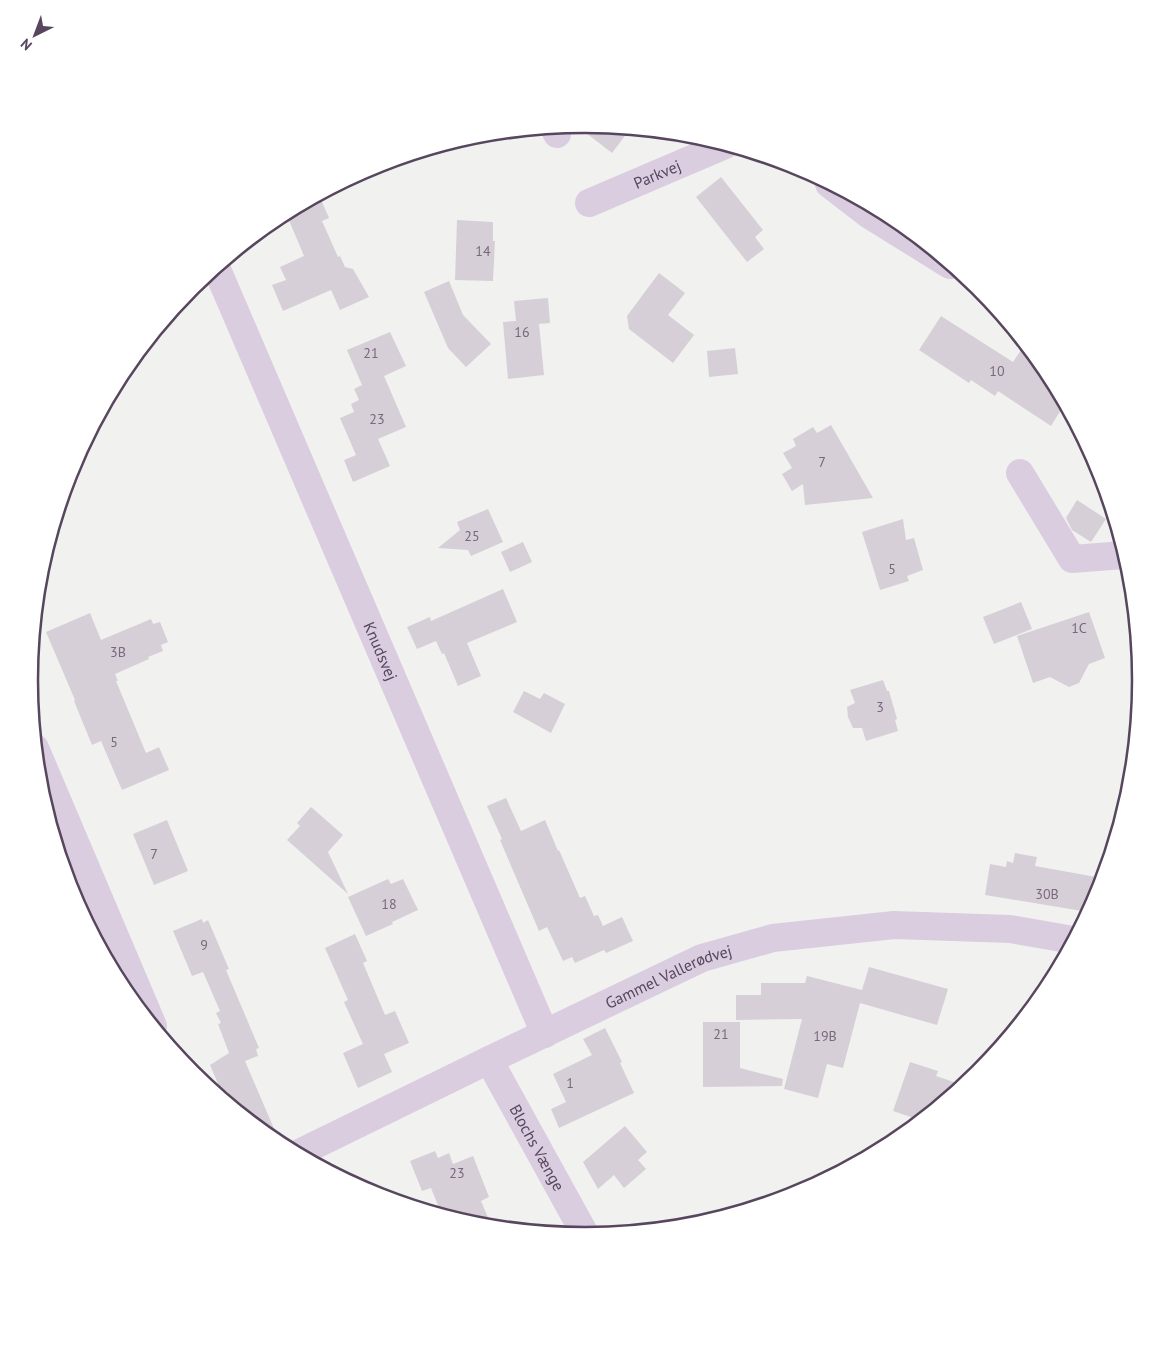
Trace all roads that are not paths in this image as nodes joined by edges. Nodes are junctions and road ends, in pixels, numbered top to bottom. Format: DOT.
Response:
graph roads {
  1 [pos="715,149"];
  2 [pos="589,203"];
  3 [pos="863,210"];
  4 [pos="892,229"];
  5 [pos="219,274"];
  6 [pos="1020,473"];
  7 [pos="1117,556"];
  8 [pos="46,773"];
  9 [pos="1066,939"];
  10 [pos="142,1001"];
  11 [pos="545,1034"];
  12 [pos="489,1060"];
  13 [pos="305,1150"];
  14 [pos="582,1228"];
  1 -- 2 [label="street, Parkvej"];
  3 -- 4 [label="street"];
  5 -- 11 [label="street, Knudsvej"];
  6 -- 7 [label="street"];
  8 -- 10 [label="street"];
  9 -- 11 [label="street, Gammel Vallerødvej"];
  11 -- 12 [label="street, Gammel Vallerødvej"];
  12 -- 13 [label="street, Gammel Vallerødvej"];
  12 -- 14 [label="street, Blochs Vænge"];
}
